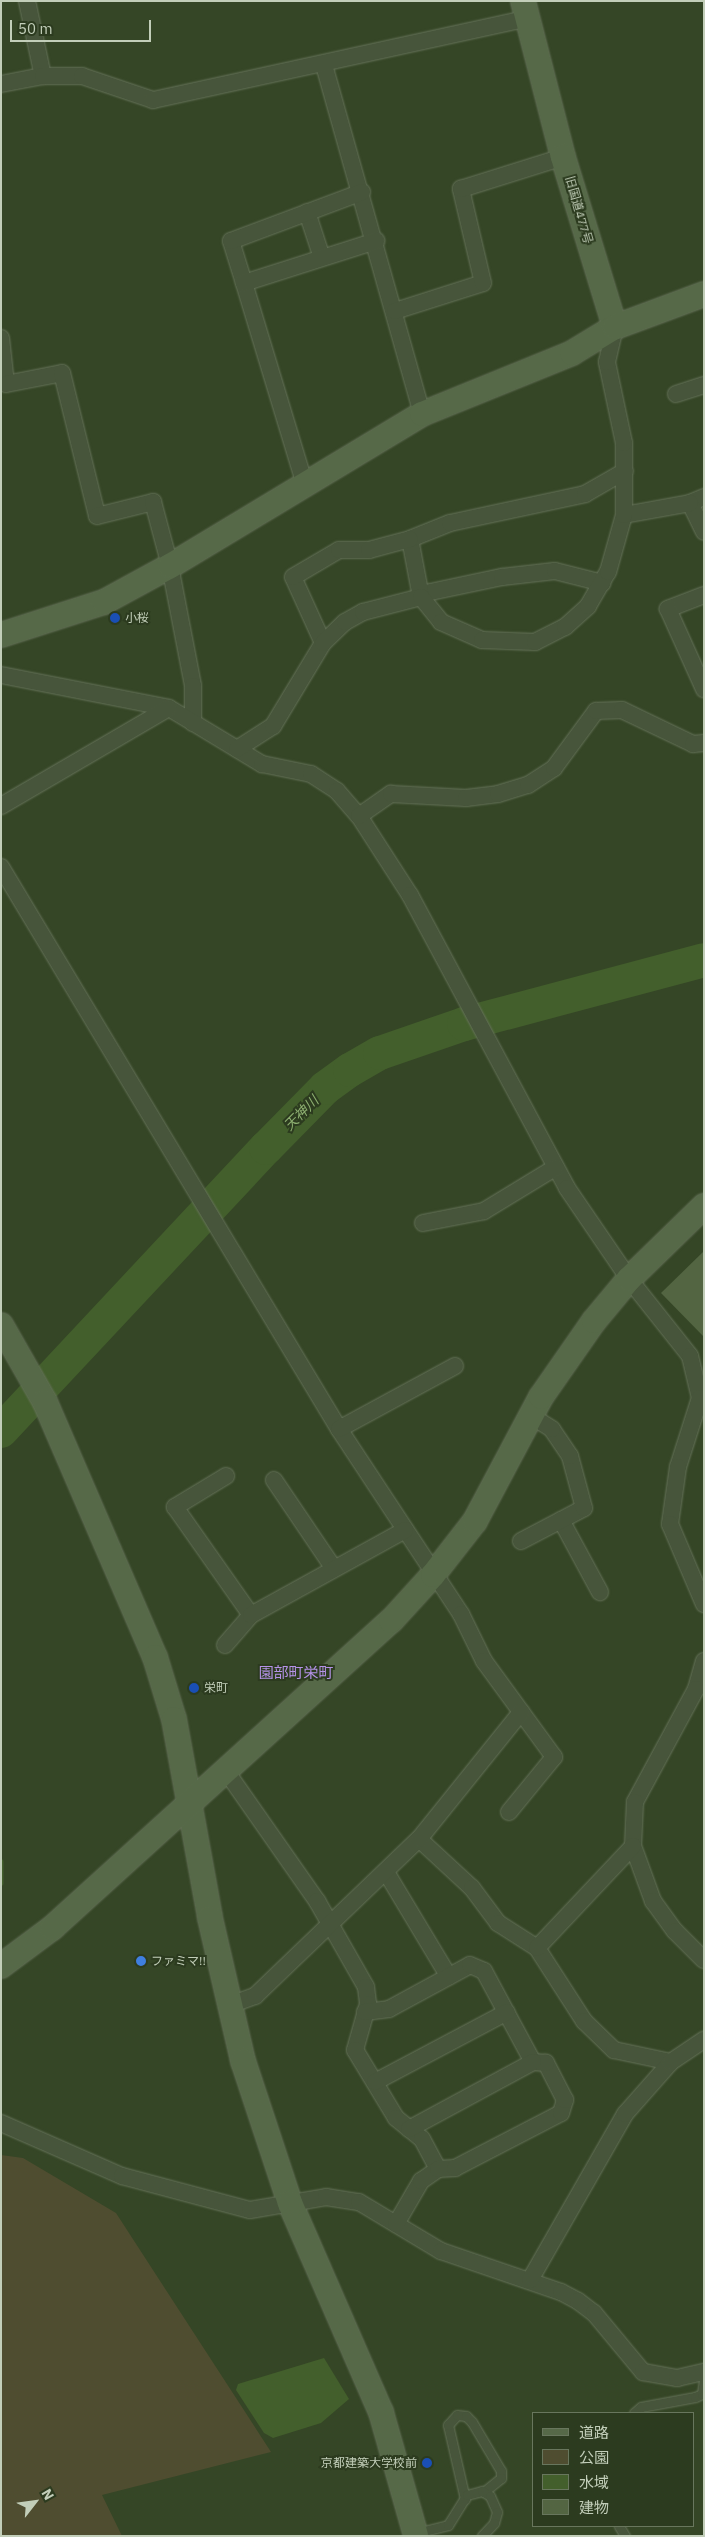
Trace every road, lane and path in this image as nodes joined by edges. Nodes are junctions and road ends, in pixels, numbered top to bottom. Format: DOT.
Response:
graph roads {
  1 [pos="27,1"];
  2 [pos="526,10"];
  3 [pos="324,65"];
  4 [pos="43,76"];
  5 [pos="1,84"];
  6 [pos="563,157"];
  7 [pos="362,192"];
  8 [pos="307,212"];
  9 [pos="376,241"];
  10 [pos="322,258"];
  11 [pos="244,283"];
  12 [pos="704,294"];
  13 [pos="395,311"];
  14 [pos="615,327"];
  15 [pos="2,342"];
  16 [pos="704,385"];
  17 [pos="676,394"];
  18 [pos="422,414"];
  19 [pos="625,472"];
  20 [pos="305,485"];
  21 [pos="697,500"];
  22 [pos="624,516"];
  23 [pos="704,532"];
  24 [pos="410,539"];
  25 [pos="170,566"];
  26 [pos="602,583"];
  27 [pos="704,595"];
  28 [pos="421,596"];
  29 [pos="1,635"];
  30 [pos="323,643"];
  31 [pos="1,675"];
  32 [pos="704,689"];
  33 [pos="169,708"];
  34 [pos="193,722"];
  35 [pos="704,743"];
  36 [pos="237,749"];
  37 [pos="1,806"];
  38 [pos="358,816"];
  39 [pos="1,867"];
  40 [pos="556,1167"];
  41 [pos="704,1206"];
  42 [pos="423,1223"];
  43 [pos="629,1279"];
  44 [pos="5,1340"];
  45 [pos="455,1366"];
  46 [pos="531,1416"];
  47 [pos="339,1429"];
  48 [pos="226,1476"];
  49 [pos="274,1480"];
  50 [pos="561,1520"];
  51 [pos="404,1530"];
  52 [pos="521,1541"];
  53 [pos="332,1567"];
  54 [pos="434,1576"];
  55 [pos="600,1592"];
  56 [pos="704,1604"];
  57 [pos="250,1615"];
  58 [pos="226,1645"];
  59 [pos="704,1661"];
  60 [pos="521,1712"];
  61 [pos="226,1771"];
  62 [pos="191,1801"];
  63 [pos="509,1812"];
  64 [pos="419,1839"];
  65 [pos="632,1846"];
  66 [pos="386,1872"];
  67 [pos="331,1925"];
  68 [pos="537,1948"];
  69 [pos="704,1960"];
  70 [pos="1,1966"];
  71 [pos="449,1977"];
  72 [pos="230,2005"];
  73 [pos="366,2012"];
  74 [pos="506,2012"];
  75 [pos="704,2040"];
  76 [pos="533,2062"];
  77 [pos="671,2062"];
  78 [pos="374,2082"];
  79 [pos="1,2123"];
  80 [pos="409,2129"];
  81 [pos="438,2169"];
  82 [pos="290,2203"];
  83 [pos="396,2224"];
  84 [pos="530,2280"];
  85 [pos="704,2372"];
  86 [pos="704,2379"];
  87 [pos="635,2412"];
  88 [pos="484,2492"];
  89 [pos="465,2499"];
  90 [pos="416,2534"];
  91 [pos="482,2536"];
  1 -- 4 [label="street"];
  2 -- 3 [label="street"];
  2 -- 6 [label="street, 旧国道477号"];
  3 -- 4 [label="street"];
  3 -- 7 [label="street"];
  4 -- 5 [label="street"];
  6 -- 13 [label="street"];
  6 -- 14 [label="street, 旧国道477号"];
  7 -- 8 [label="street"];
  7 -- 9 [label="street"];
  8 -- 10 [label="street"];
  8 -- 11 [label="street"];
  9 -- 10 [label="street"];
  9 -- 13 [label="street"];
  10 -- 11 [label="street"];
  11 -- 20 [label="street"];
  12 -- 14 [label="street"];
  13 -- 18 [label="street"];
  14 -- 18 [label="street"];
  14 -- 19 [label="street"];
  15 -- 25 [label="street"];
  16 -- 17 [label="street"];
  18 -- 20 [label="street"];
  19 -- 22 [label="street"];
  19 -- 24 [label="street"];
  20 -- 25 [label="street"];
  21 -- 22 [label="street"];
  21 -- 23 [label="street"];
  22 -- 26 [label="street"];
  24 -- 28 [label="street"];
  24 -- 30 [label="street"];
  25 -- 29 [label="street"];
  25 -- 34 [label="street"];
  26 -- 28 [label="street"];
  26 -- 28 [label="street"];
  27 -- 32 [label="street"];
  28 -- 30 [label="street"];
  30 -- 36 [label="street"];
  31 -- 33 [label="street"];
  33 -- 34 [label="street"];
  33 -- 37 [label="street"];
  34 -- 36 [label="street"];
  35 -- 38 [label="street"];
  36 -- 38 [label="street"];
  38 -- 40 [label="street"];
  39 -- 47 [label="street"];
  40 -- 42 [label="street"];
  40 -- 43 [label="street"];
  41 -- 43 [label="street"];
  43 -- 46 [label="street"];
  43 -- 56 [label="street"];
  44 -- 62 [label="street"];
  45 -- 47 [label="street"];
  46 -- 50 [label="street"];
  46 -- 54 [label="street"];
  47 -- 51 [label="street"];
  48 -- 57 [label="street"];
  49 -- 53 [label="street"];
  50 -- 52 [label="street"];
  50 -- 55 [label="street"];
  51 -- 53 [label="street"];
  51 -- 54 [label="street"];
  53 -- 57 [label="street"];
  54 -- 60 [label="street"];
  54 -- 61 [label="street"];
  57 -- 58 [label="street"];
  59 -- 65 [label="street"];
  60 -- 63 [label="street"];
  60 -- 64 [label="street"];
  61 -- 62 [label="street"];
  61 -- 67 [label="street"];
  62 -- 70 [label="street"];
  62 -- 72 [label="street"];
  64 -- 66 [label="street"];
  64 -- 68 [label="street"];
  65 -- 68 [label="street"];
  65 -- 69 [label="street"];
  66 -- 67 [label="street"];
  66 -- 71 [label="street"];
  67 -- 72 [label="street"];
  67 -- 73 [label="street"];
  68 -- 77 [label="street"];
  71 -- 73 [label="street"];
  71 -- 74 [label="street"];
  72 -- 82 [label="street"];
  73 -- 78 [label="street"];
  74 -- 76 [label="street"];
  74 -- 78 [label="street"];
  75 -- 77 [label="street"];
  76 -- 80 [label="street"];
  76 -- 81 [label="street"];
  77 -- 84 [label="street"];
  78 -- 80 [label="street"];
  79 -- 82 [label="street"];
  80 -- 81 [label="street"];
  81 -- 83 [label="street"];
  82 -- 83 [label="street"];
  82 -- 90 [label="street"];
  83 -- 84 [label="street"];
  84 -- 85 [label="street"];
  86 -- 87 [label="lane"];
  88 -- 89 [label="lane"];
  88 -- 89 [label="lane"];
  88 -- 91 [label="lane"];
  89 -- 90 [label="lane"];
}
